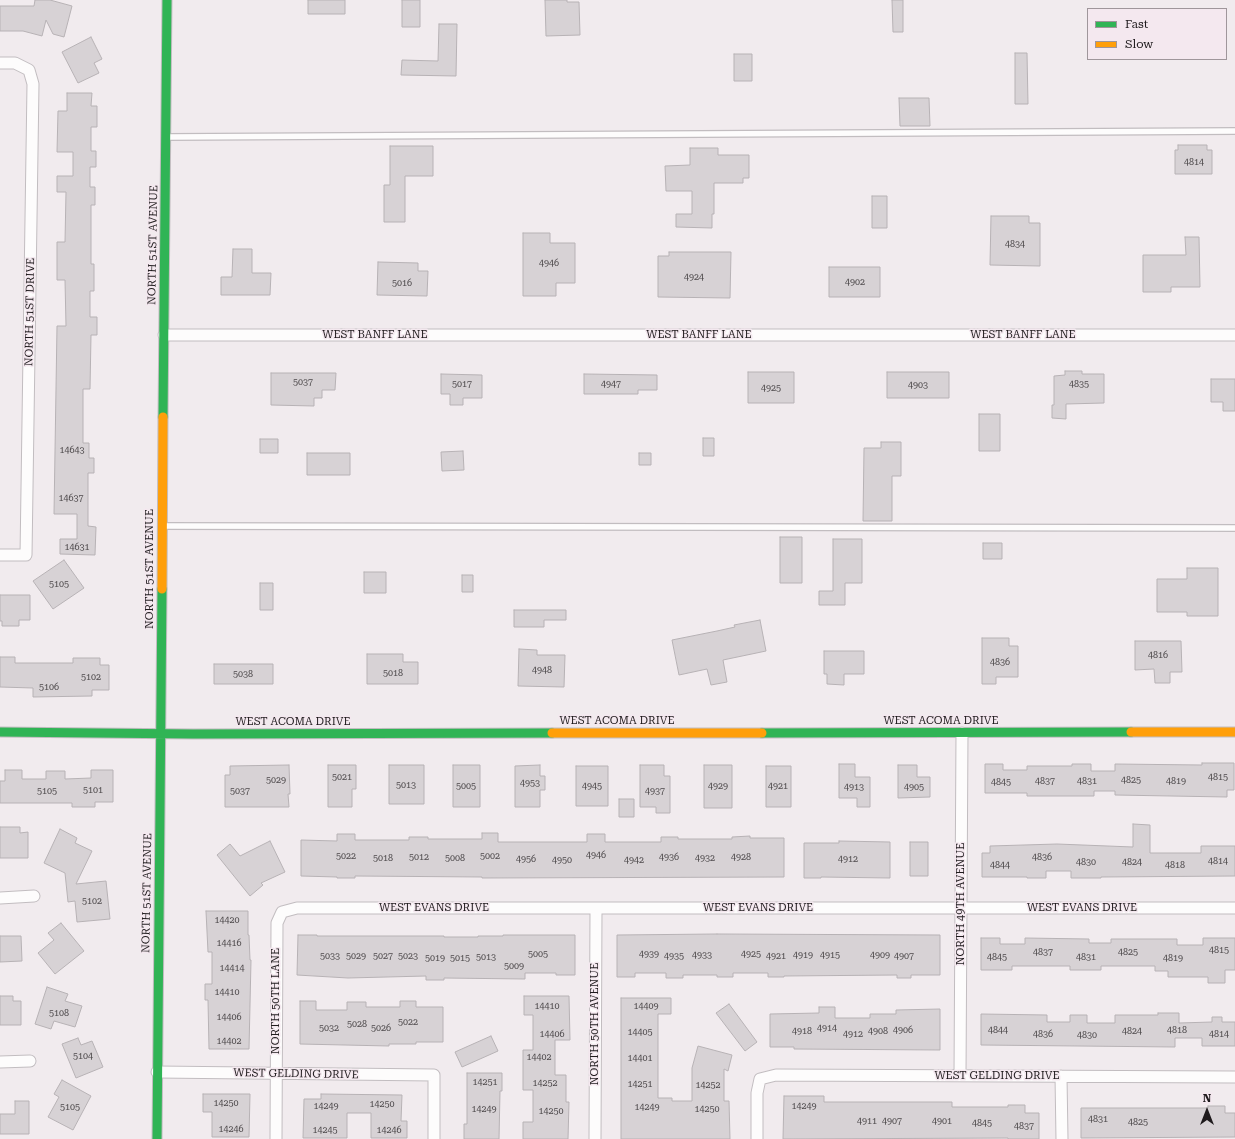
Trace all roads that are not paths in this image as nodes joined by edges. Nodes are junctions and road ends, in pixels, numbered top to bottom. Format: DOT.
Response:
graph roads {
  1 [pos="167,0"];
  2 [pos="0,63"];
  3 [pos="1235,131"];
  4 [pos="166,137"];
  5 [pos="164,334"];
  6 [pos="1235,334"];
  7 [pos="163,526"];
  8 [pos="1235,528"];
  9 [pos="0,555"];
  10 [pos="0,732"];
  11 [pos="1235,732"];
  12 [pos="962,733"];
  13 [pos="161,734"];
  14 [pos="34,896"];
  15 [pos="0,898"];
  16 [pos="596,908"];
  17 [pos="961,908"];
  18 [pos="1235,908"];
  19 [pos="282,912"];
  20 [pos="30,1061"];
  21 [pos="0,1062"];
  22 [pos="157,1072"];
  23 [pos="276,1073"];
  24 [pos="960,1075"];
  25 [pos="1061,1076"];
  26 [pos="1235,1077"];
  27 [pos="157,1139"];
  28 [pos="276,1139"];
  29 [pos="434,1139"];
  30 [pos="594,1139"];
  31 [pos="757,1139"];
  32 [pos="1062,1139"];
  1 -- 4 [label="street, NORTH 51ST AVENUE"];
  2 -- 9 [label="street, NORTH 51ST DRIVE"];
  3 -- 4 [label="lane"];
  4 -- 5 [label="street, NORTH 51ST AVENUE"];
  5 -- 6 [label="street, WEST BANFF LANE"];
  5 -- 7 [label="street, NORTH 51ST AVENUE"];
  7 -- 8 [label="lane"];
  7 -- 13 [label="street, NORTH 51ST AVENUE"];
  10 -- 13 [label="street, WEST ACOMA DRIVE"];
  11 -- 12 [label="street, WEST ACOMA DRIVE"];
  12 -- 13 [label="street, WEST ACOMA DRIVE"];
  12 -- 17 [label="street, NORTH 49TH AVENUE"];
  13 -- 22 [label="street, NORTH 51ST AVENUE"];
  14 -- 15 [label="street"];
  16 -- 17 [label="street, WEST EVANS DRIVE"];
  16 -- 19 [label="street, WEST EVANS DRIVE"];
  16 -- 30 [label="street, NORTH 50TH AVENUE"];
  17 -- 18 [label="street, WEST EVANS DRIVE"];
  17 -- 24 [label="street, NORTH 49TH AVENUE"];
  19 -- 23 [label="street, NORTH 50TH LANE"];
  20 -- 21 [label="street"];
  22 -- 23 [label="street, WEST GELDING DRIVE"];
  22 -- 27 [label="street, NORTH 51ST AVENUE"];
  23 -- 28 [label="street, NORTH 50TH LANE"];
  23 -- 29 [label="street, WEST GELDING DRIVE"];
  24 -- 25 [label="street, WEST GELDING DRIVE"];
  24 -- 31 [label="street, WEST GELDING DRIVE"];
  25 -- 26 [label="street, WEST GELDING DRIVE"];
  25 -- 32 [label="street"];
}
